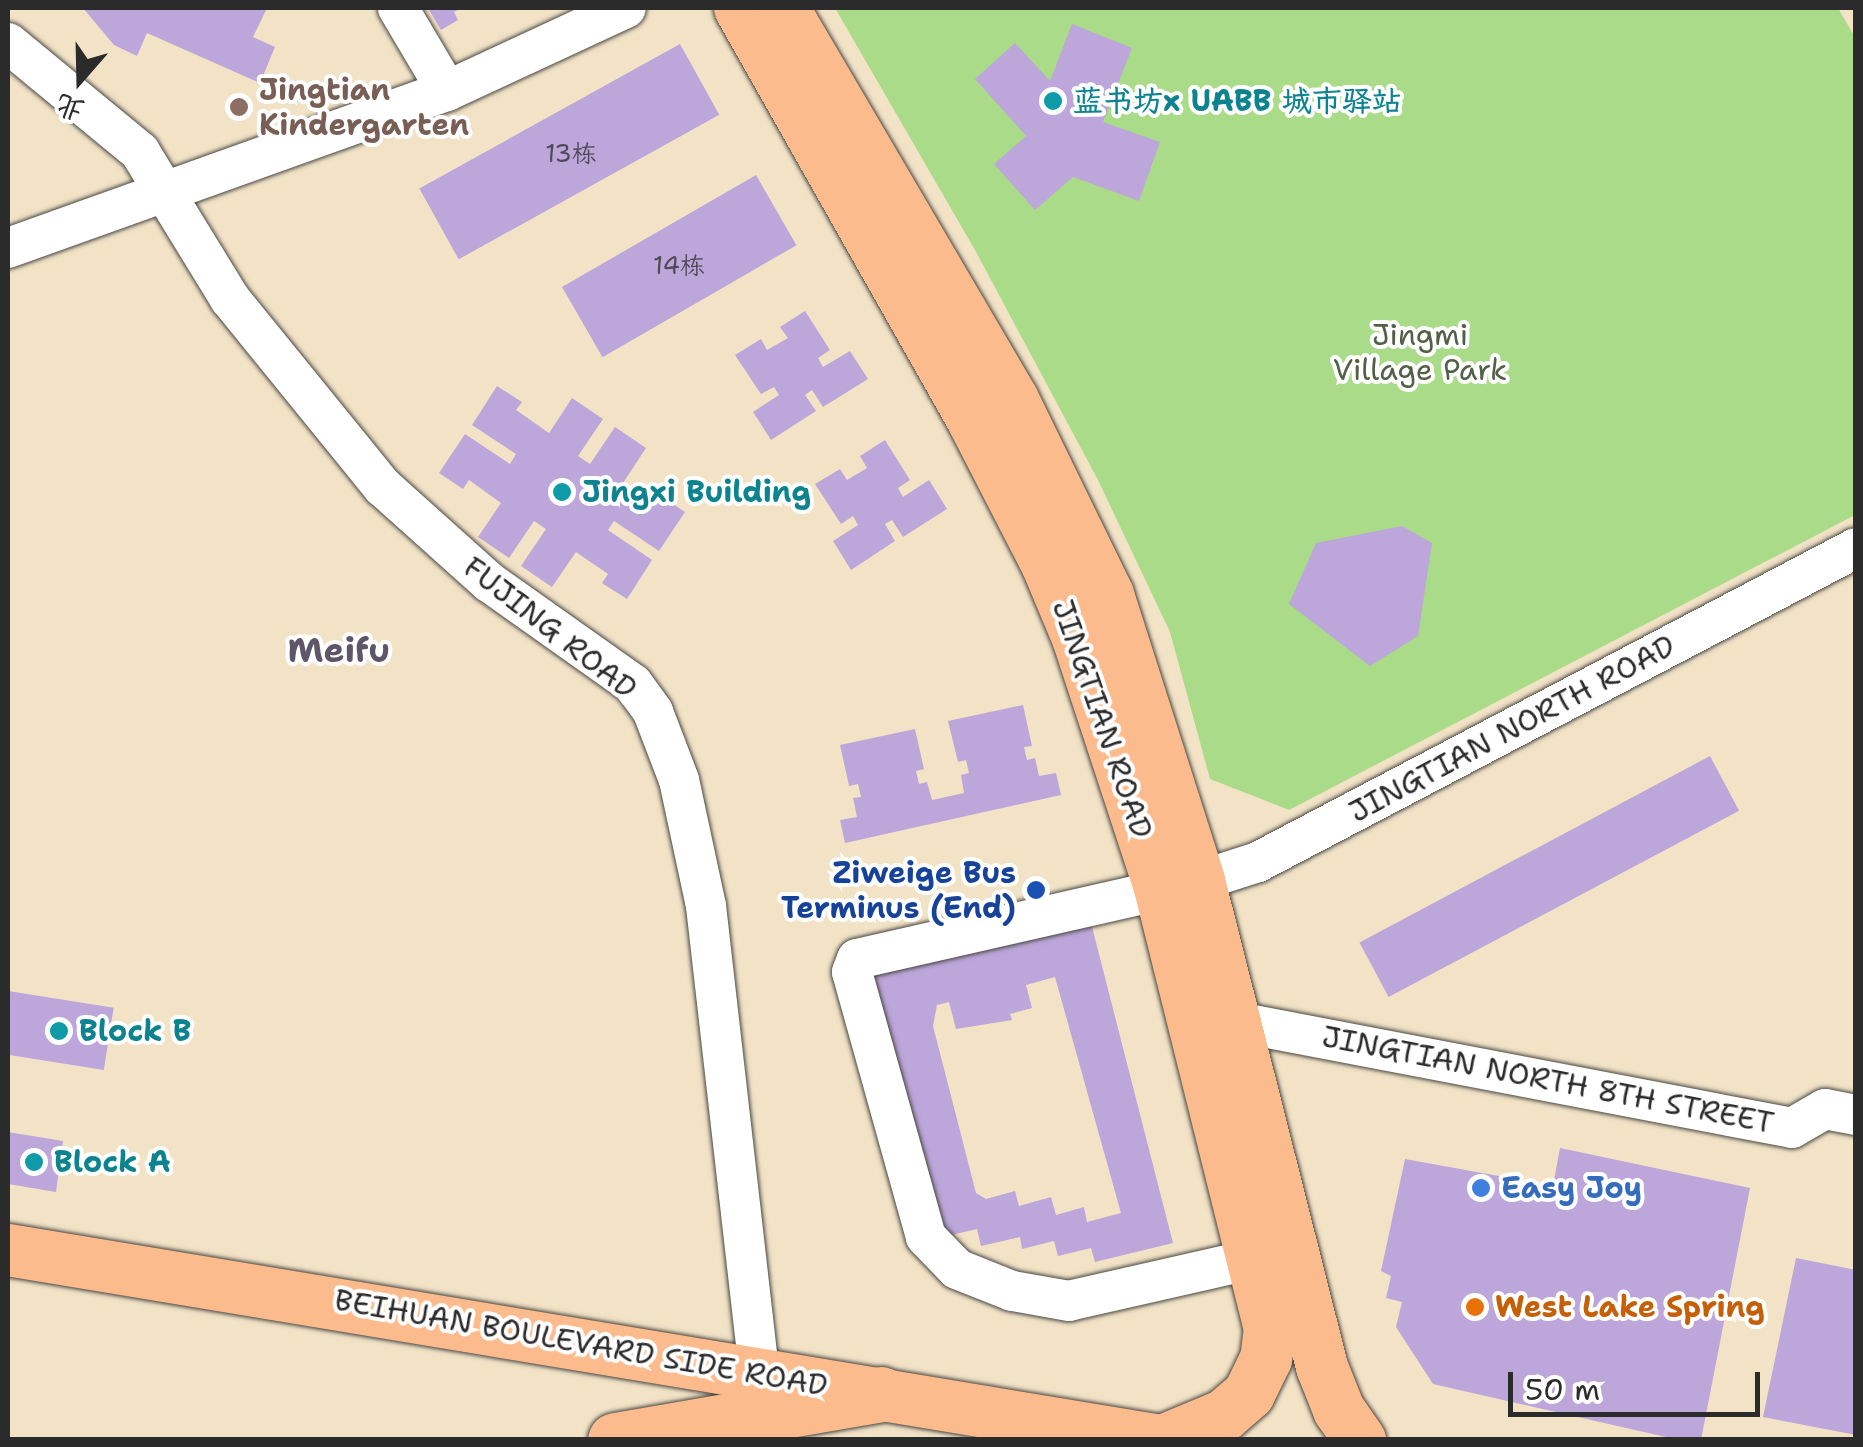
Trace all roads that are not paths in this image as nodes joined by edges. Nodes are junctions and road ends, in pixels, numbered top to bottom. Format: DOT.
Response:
graph roads {
  1 [pos="398,8"];
  2 [pos="626,8"];
  3 [pos="740,8"];
  4 [pos="784,8"];
  5 [pos="8,43"];
  6 [pos="446,90"];
  7 [pos="166,191"];
  8 [pos="8,248"];
  9 [pos="1856,548"];
  10 [pos="1179,884"];
  11 [pos="1237,1022"];
  12 [pos="1856,1115"];
  13 [pos="8,1250"];
  14 [pos="1273,1254"];
  15 [pos="759,1373"];
  16 [pos="881,1394"];
  17 [pos="615,1440"];
  18 [pos="1154,1440"];
  19 [pos="1165,1440"];
  20 [pos="1360,1440"];
  1 -- 6 [label="street"];
  2 -- 6 [label="street"];
  3 -- 10 [label="main road, JINGTIAN ROAD"];
  4 -- 10 [label="main road, JINGTIAN ROAD"];
  5 -- 7 [label="street, FUJING ROAD"];
  6 -- 7 [label="street"];
  7 -- 8 [label="street"];
  7 -- 15 [label="street, FUJING ROAD"];
  9 -- 10 [label="street, JINGTIAN NORTH ROAD"];
  10 -- 11 [label="main road, JINGTIAN ROAD"];
  10 -- 14 [label="main road, JINGTIAN ROAD"];
  10 -- 14 [label="street, JINGTIAN NORTH ROAD"];
  11 -- 12 [label="street, JINGTIAN NORTH 8TH STREET"];
  11 -- 14 [label="main road, JINGTIAN ROAD"];
  13 -- 15 [label="main road, BEIHUAN BOULEVARD SIDE ROAD"];
  14 -- 19 [label="main road, JINGTIAN ROAD"];
  14 -- 20 [label="main road, JINGTIAN ROAD"];
  15 -- 16 [label="main road, BEIHUAN BOULEVARD SIDE ROAD"];
  16 -- 17 [label="highway"];
  16 -- 18 [label="main road, BEIHUAN BOULEVARD SIDE ROAD"];
}
